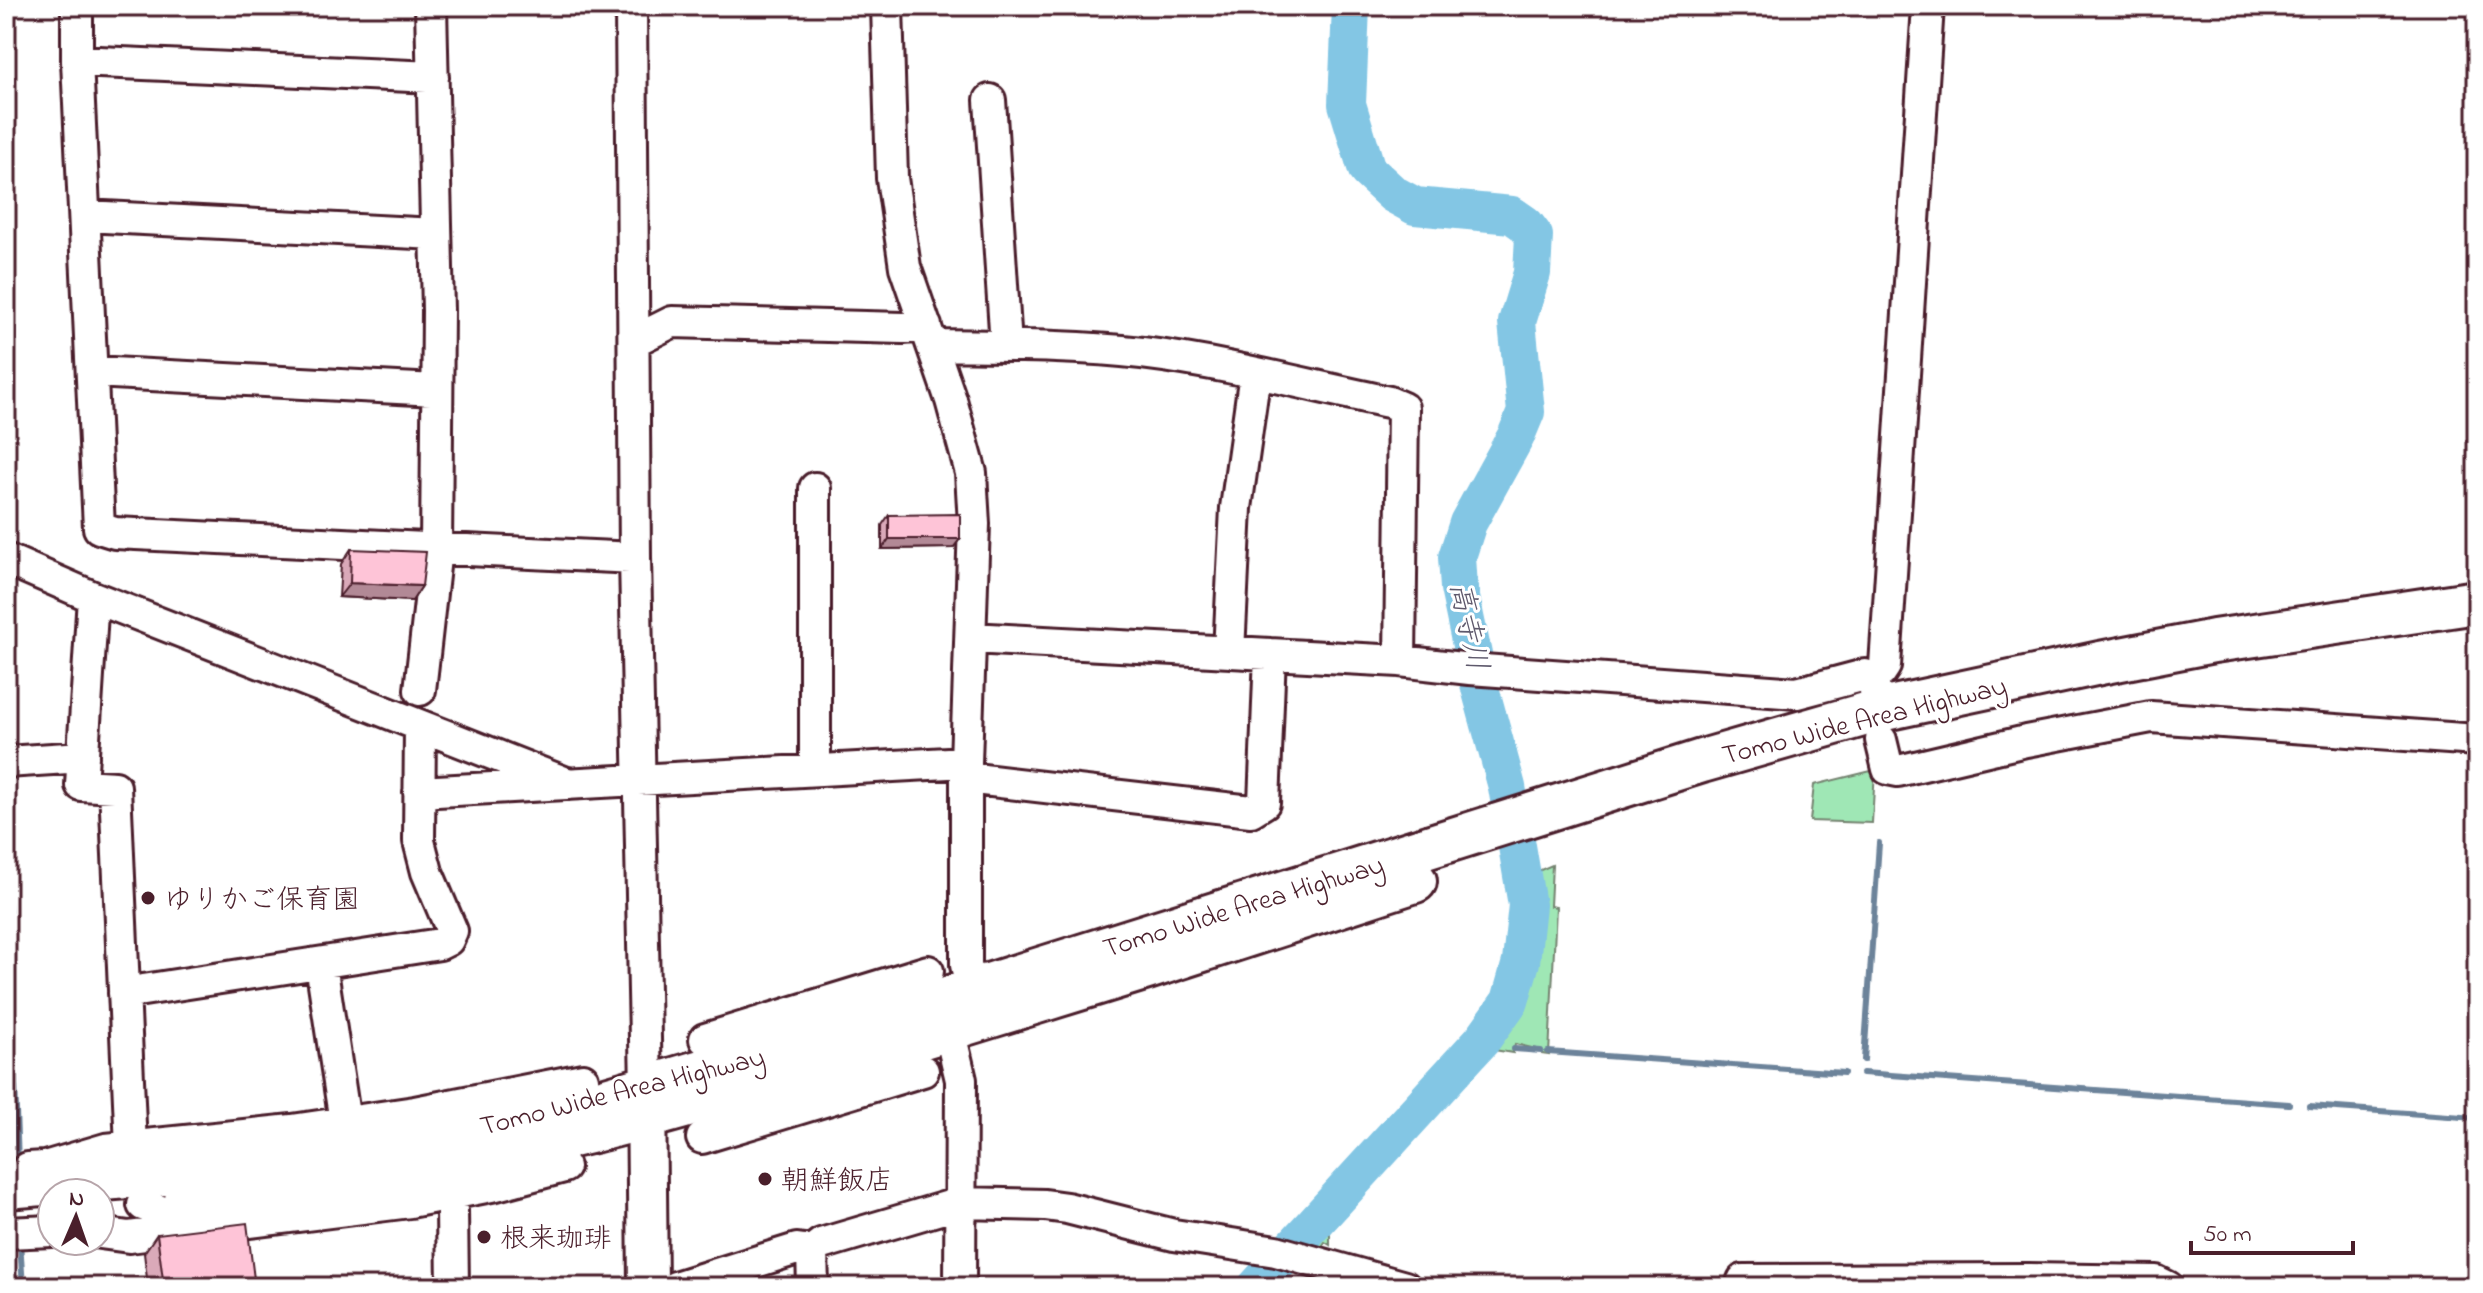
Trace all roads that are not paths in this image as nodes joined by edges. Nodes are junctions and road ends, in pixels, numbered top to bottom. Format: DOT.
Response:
graph roads {
  1 [pos="77,6"];
  2 [pos="431,6"];
  3 [pos="631,6"];
  4 [pos="887,6"];
  5 [pos="1928,6"];
  6 [pos="77,61"];
  7 [pos="433,77"];
  8 [pos="990,100"];
  9 [pos="85,216"];
  10 [pos="436,234"];
  11 [pos="929,335"];
  12 [pos="634,341"];
  13 [pos="1006,346"];
  14 [pos="93,372"];
  15 [pos="1255,373"];
  16 [pos="436,390"];
  17 [pos="815,488"];
  18 [pos="436,549"];
  19 [pos="635,558"];
  20 [pos="6,559"];
  21 [pos="93,597"];
  22 [pos="2477,602"];
  23 [pos="2477,631"];
  24 [pos="971,638"];
  25 [pos="1229,652"];
  26 [pos="1270,654"];
  27 [pos="1400,661"];
  28 [pos="420,690"];
  29 [pos="1878,709"];
  30 [pos="420,727"];
  31 [pos="2477,740"];
  32 [pos="83,757"];
  33 [pos="6,762"];
  34 [pos="815,770"];
  35 [pos="966,770"];
  36 [pos="641,779"];
  37 [pos="569,784"];
  38 [pos="419,792"];
  39 [pos="1516,834"];
  40 [pos="321,964"];
  41 [pos="972,990"];
  42 [pos="124,993"];
  43 [pos="933,1002"];
  44 [pos="776,1019"];
  45 [pos="705,1039"];
  46 [pos="888,1048"];
  47 [pos="740,1062"];
  48 [pos="923,1071"];
  49 [pos="583,1079"];
  50 [pos="844,1096"];
  51 [pos="646,1103"];
  52 [pos="415,1112"];
  53 [pos="704,1121"];
  54 [pos="345,1122"];
  55 [pos="292,1130"];
  56 [pos="131,1147"];
  57 [pos="450,1148"];
  58 [pos="246,1164"];
  59 [pos="564,1167"];
  60 [pos="6,1169"];
  61 [pos="176,1173"];
  62 [pos="74,1177"];
  63 [pos="116,1187"];
  64 [pos="36,1197"];
  65 [pos="410,1202"];
  66 [pos="960,1203"];
  67 [pos="143,1205"];
  68 [pos="36,1206"];
  69 [pos="116,1207"];
  70 [pos="36,1209"];
  71 [pos="452,1210"];
  72 [pos="6,1215"];
  73 [pos="215,1228"];
  74 [pos="6,1233"];
  75 [pos="116,1235"];
  76 [pos="812,1251"];
  77 [pos="2029,1283"];
  78 [pos="453,1287"];
  79 [pos="648,1287"];
  80 [pos="675,1287"];
  81 [pos="813,1287"];
  82 [pos="960,1287"];
  83 [pos="1405,1287"];
  84 [pos="1741,1287"];
  85 [pos="2168,1287"];
  1 -- 6 [label="street"];
  2 -- 7 [label="street"];
  3 -- 12 [label="street"];
  4 -- 11 [label="street"];
  5 -- 29 [label="street"];
  6 -- 7 [label="street"];
  6 -- 9 [label="street"];
  7 -- 10 [label="street"];
  8 -- 13 [label="street"];
  9 -- 10 [label="street"];
  9 -- 14 [label="street"];
  10 -- 16 [label="street"];
  11 -- 12 [label="street"];
  11 -- 13 [label="street"];
  11 -- 24 [label="street"];
  12 -- 19 [label="street"];
  13 -- 15 [label="street"];
  14 -- 16 [label="street"];
  14 -- 18 [label="street"];
  15 -- 25 [label="street"];
  15 -- 27 [label="street"];
  16 -- 18 [label="street"];
  17 -- 34 [label="street"];
  18 -- 19 [label="street"];
  18 -- 28 [label="street"];
  19 -- 36 [label="street"];
  20 -- 21 [label="street"];
  21 -- 30 [label="street"];
  21 -- 32 [label="street"];
  22 -- 29 [label="highway, Tomo Wide Area Highway"];
  23 -- 29 [label="highway, Tomo Wide Area Highway"];
  24 -- 25 [label="street"];
  24 -- 35 [label="street"];
  25 -- 26 [label="street"];
  26 -- 27 [label="street"];
  26 -- 35 [label="street"];
  27 -- 29 [label="street"];
  29 -- 31 [label="street"];
  29 -- 39 [label="highway, Tomo Wide Area Highway"];
  30 -- 37 [label="street"];
  30 -- 38 [label="street"];
  32 -- 33 [label="street"];
  32 -- 42 [label="street"];
  34 -- 35 [label="street"];
  34 -- 36 [label="street"];
  35 -- 41 [label="street"];
  36 -- 37 [label="street"];
  36 -- 51 [label="street"];
  37 -- 38 [label="street"];
  38 -- 40 [label="street"];
  39 -- 41 [label="highway, Tomo Wide Area Highway"];
  39 -- 43 [label="highway, Tomo Wide Area Highway"];
  40 -- 42 [label="street"];
  40 -- 54 [label="street"];
  41 -- 43 [label="highway, Tomo Wide Area Highway"];
  42 -- 56 [label="street"];
  43 -- 44 [label="street"];
  43 -- 46 [label="highway, Tomo Wide Area Highway"];
  43 -- 47 [label="highway, Tomo Wide Area Highway"];
  43 -- 66 [label="street"];
  44 -- 45 [label="street"];
  44 -- 47 [label="street"];
  46 -- 50 [label="street"];
  46 -- 53 [label="highway, Tomo Wide Area Highway"];
  47 -- 51 [label="highway, Tomo Wide Area Highway"];
  48 -- 50 [label="street"];
  49 -- 52 [label="street"];
  50 -- 53 [label="street"];
  51 -- 53 [label="highway, Tomo Wide Area Highway"];
  51 -- 57 [label="highway, Tomo Wide Area Highway"];
  51 -- 79 [label="main road"];
  52 -- 54 [label="street"];
  52 -- 57 [label="street"];
  54 -- 55 [label="street"];
  55 -- 56 [label="street"];
  55 -- 58 [label="street"];
  56 -- 61 [label="street"];
  56 -- 62 [label="street"];
  57 -- 58 [label="highway, Tomo Wide Area Highway"];
  57 -- 65 [label="street"];
  57 -- 67 [label="highway, Tomo Wide Area Highway"];
  58 -- 61 [label="highway, Tomo Wide Area Highway"];
  59 -- 65 [label="street"];
  60 -- 64 [label="street"];
  61 -- 63 [label="highway, Tomo Wide Area Highway"];
  65 -- 73 [label="street"];
  66 -- 76 [label="street"];
  66 -- 82 [label="street"];
  66 -- 83 [label="street"];
  67 -- 69 [label="highway, Tomo Wide Area Highway"];
  67 -- 73 [label="street"];
  68 -- 72 [label="highway, Tomo Wide Area Highway"];
  70 -- 74 [label="street"];
  71 -- 78 [label="street"];
  73 -- 75 [label="street"];
  76 -- 80 [label="street"];
  76 -- 81 [label="street"];
  77 -- 84 [label="street"];
  77 -- 85 [label="street"];
}
